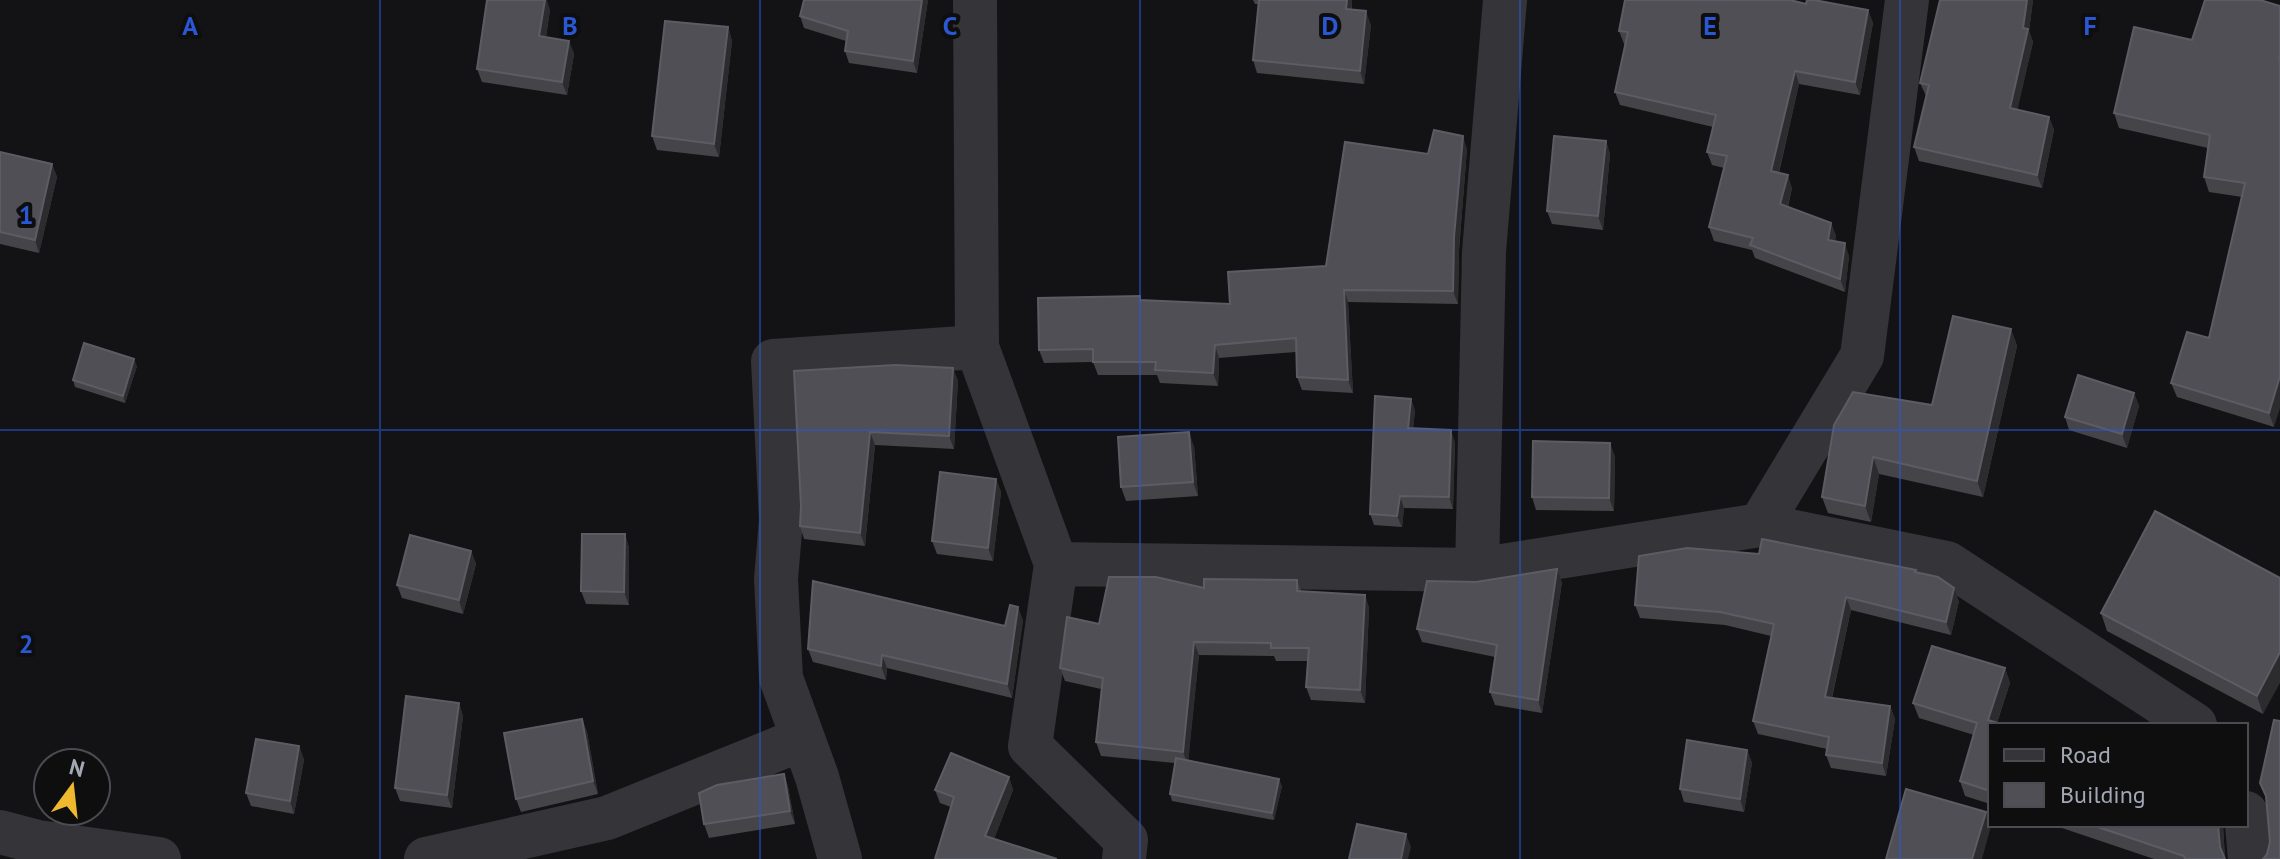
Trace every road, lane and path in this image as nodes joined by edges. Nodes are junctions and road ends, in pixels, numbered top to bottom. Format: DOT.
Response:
graph roads {
  1 [pos="1505,0"];
  2 [pos="1907,0"];
  3 [pos="975,2"];
  4 [pos="977,347"];
  5 [pos="1760,525"];
  6 [pos="1056,564"];
  7 [pos="1477,570"];
  8 [pos="2192,723"];
  9 [pos="802,739"];
  10 [pos="2247,827"];
  11 [pos="0,832"];
  12 [pos="159,859"];
  13 [pos="426,859"];
  14 [pos="840,859"];
  15 [pos="1124,859"];
  16 [pos="2250,859"];
  1 -- 7 [label="street"];
  2 -- 5 [label="street"];
  3 -- 4 [label="street"];
  4 -- 6 [label="street"];
  4 -- 9 [label="street"];
  5 -- 7 [label="street"];
  5 -- 8 [label="street"];
  6 -- 7 [label="street"];
  6 -- 15 [label="street"];
  9 -- 13 [label="street"];
  9 -- 14 [label="street"];
  10 -- 16 [label="street"];
  11 -- 12 [label="street"];
}
